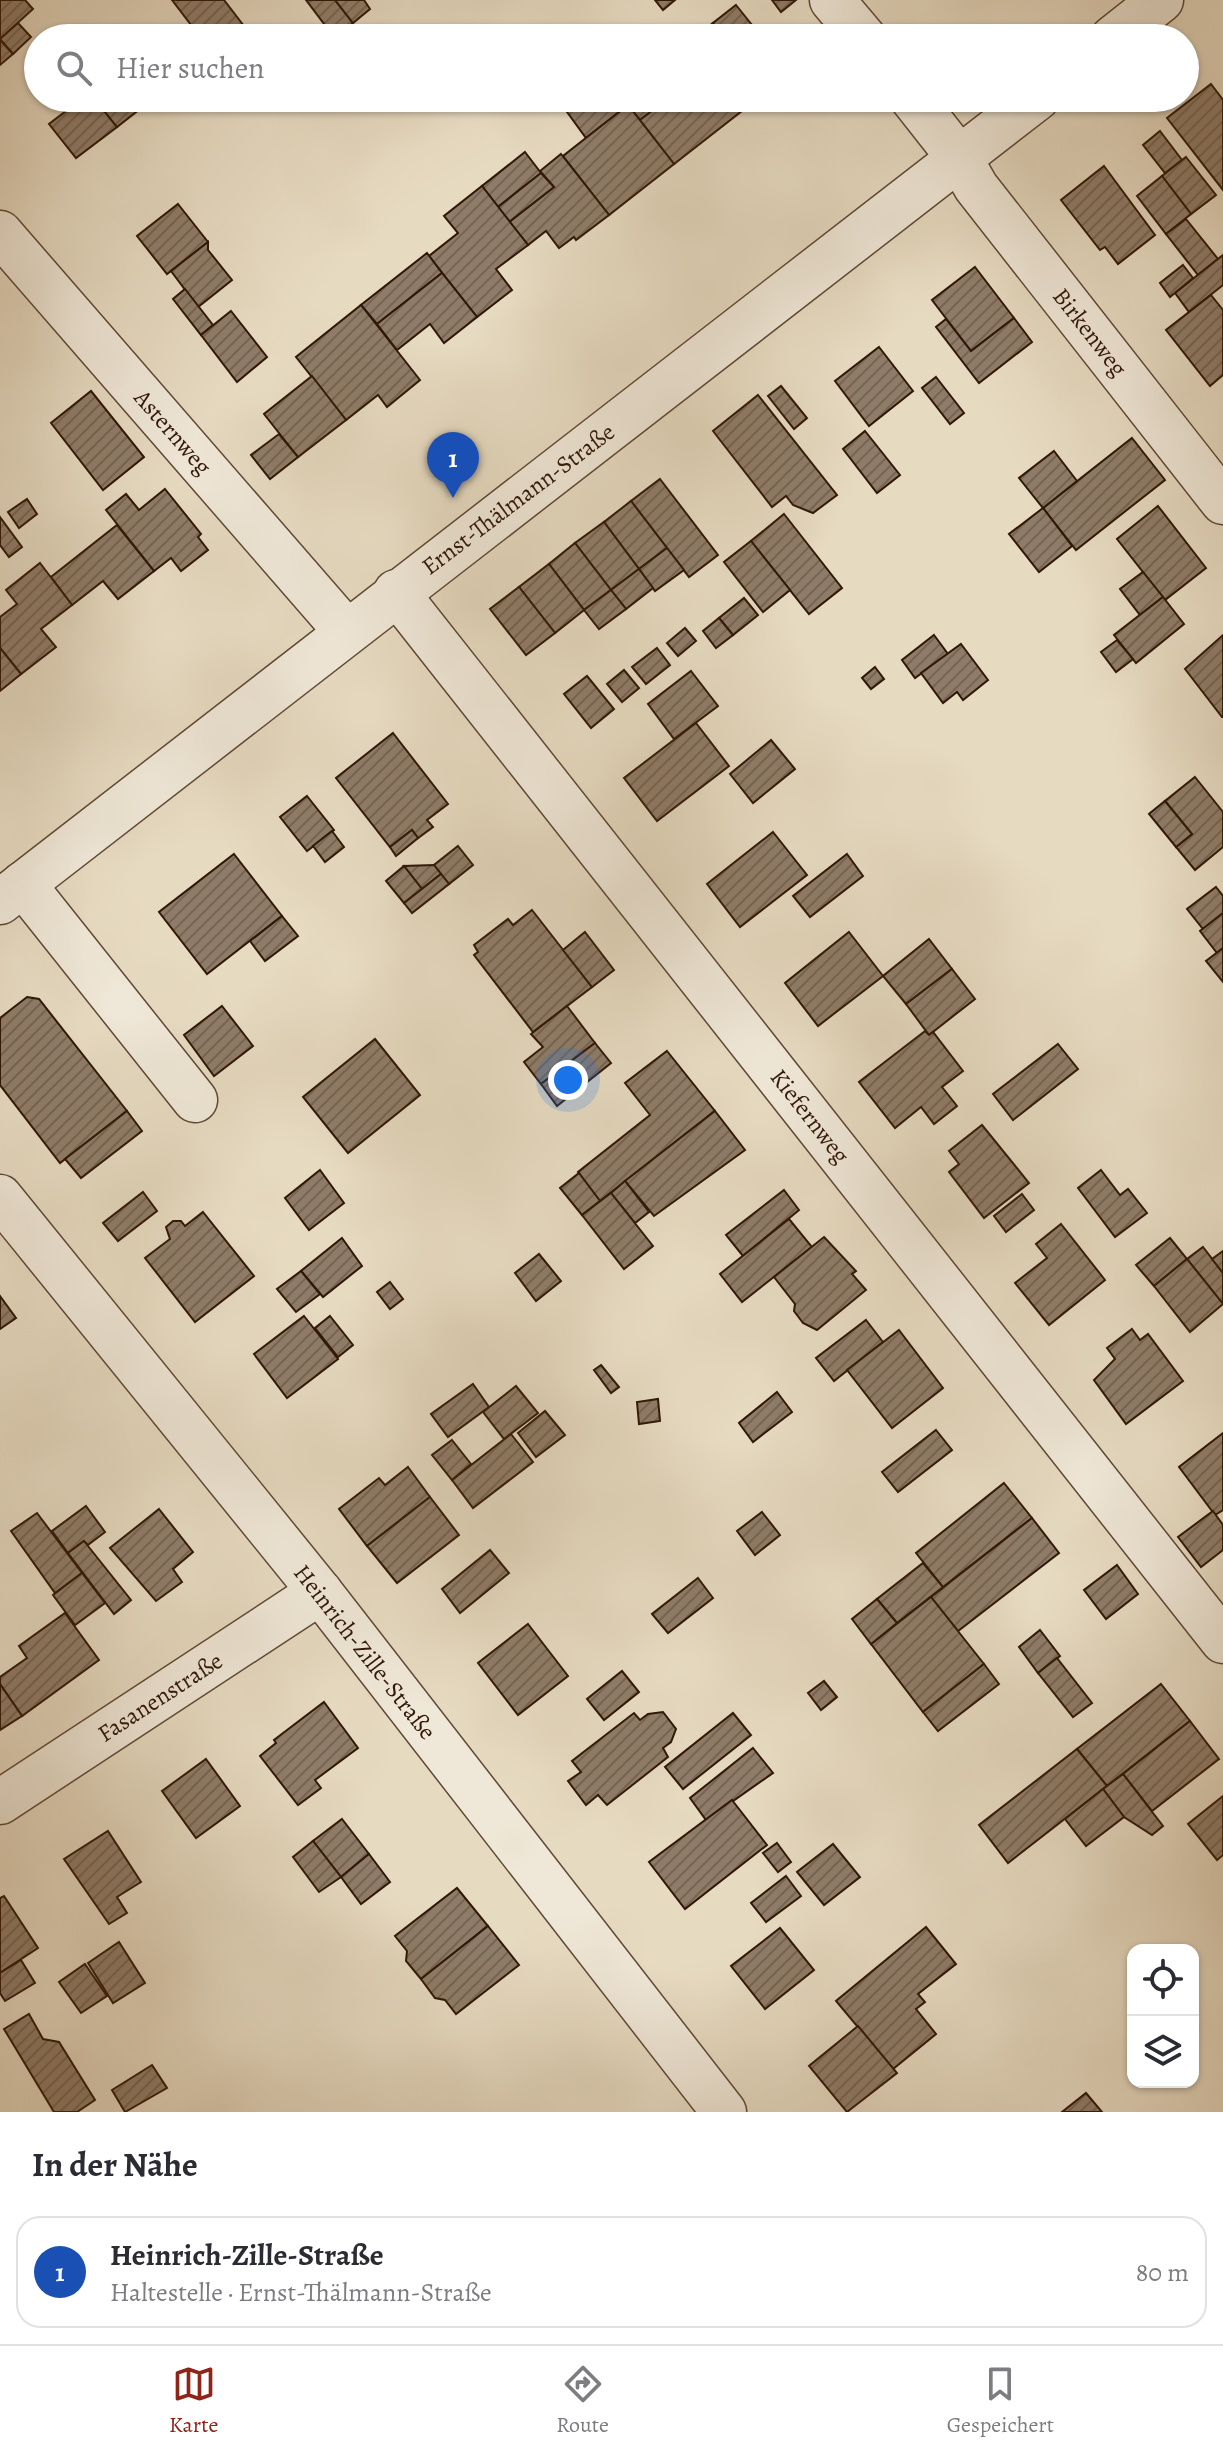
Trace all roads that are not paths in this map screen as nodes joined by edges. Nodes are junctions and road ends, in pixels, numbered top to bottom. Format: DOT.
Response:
graph roads {
  1 [pos="832,0"];
  2 [pos="1161,0"];
  3 [pos="852,24"];
  4 [pos="1131,24"];
  5 [pos="923,112"];
  6 [pos="1019,112"];
  7 [pos="960,159"];
  8 [pos="0,233"];
  9 [pos="1223,502"];
  10 [pos="396,592"];
  11 [pos="346,631"];
  12 [pos="12,893"];
  13 [pos="195,1100"];
  14 [pos="0,1197"];
  15 [pos="320,1592"];
  16 [pos="1223,1641"];
  17 [pos="0,1802"];
  18 [pos="724,2112"];
  1 -- 3 [label="street"];
  2 -- 4 [label="street"];
  5 -- 7 [label="street, Birkenweg"];
  6 -- 7 [label="street, Ernst-Thälmann-Straße"];
  7 -- 9 [label="street, Birkenweg"];
  7 -- 10 [label="street, Ernst-Thälmann-Straße"];
  8 -- 11 [label="street, Asternweg"];
  10 -- 11 [label="street, Ernst-Thälmann-Straße"];
  10 -- 16 [label="street, Kiefernweg"];
  11 -- 12 [label="street, Ernst-Thälmann-Straße"];
  12 -- 13 [label="street"];
  14 -- 15 [label="street, Heinrich-Zille-Straße"];
  15 -- 17 [label="street, Fasanenstraße"];
  15 -- 18 [label="street, Heinrich-Zille-Straße"];
}
